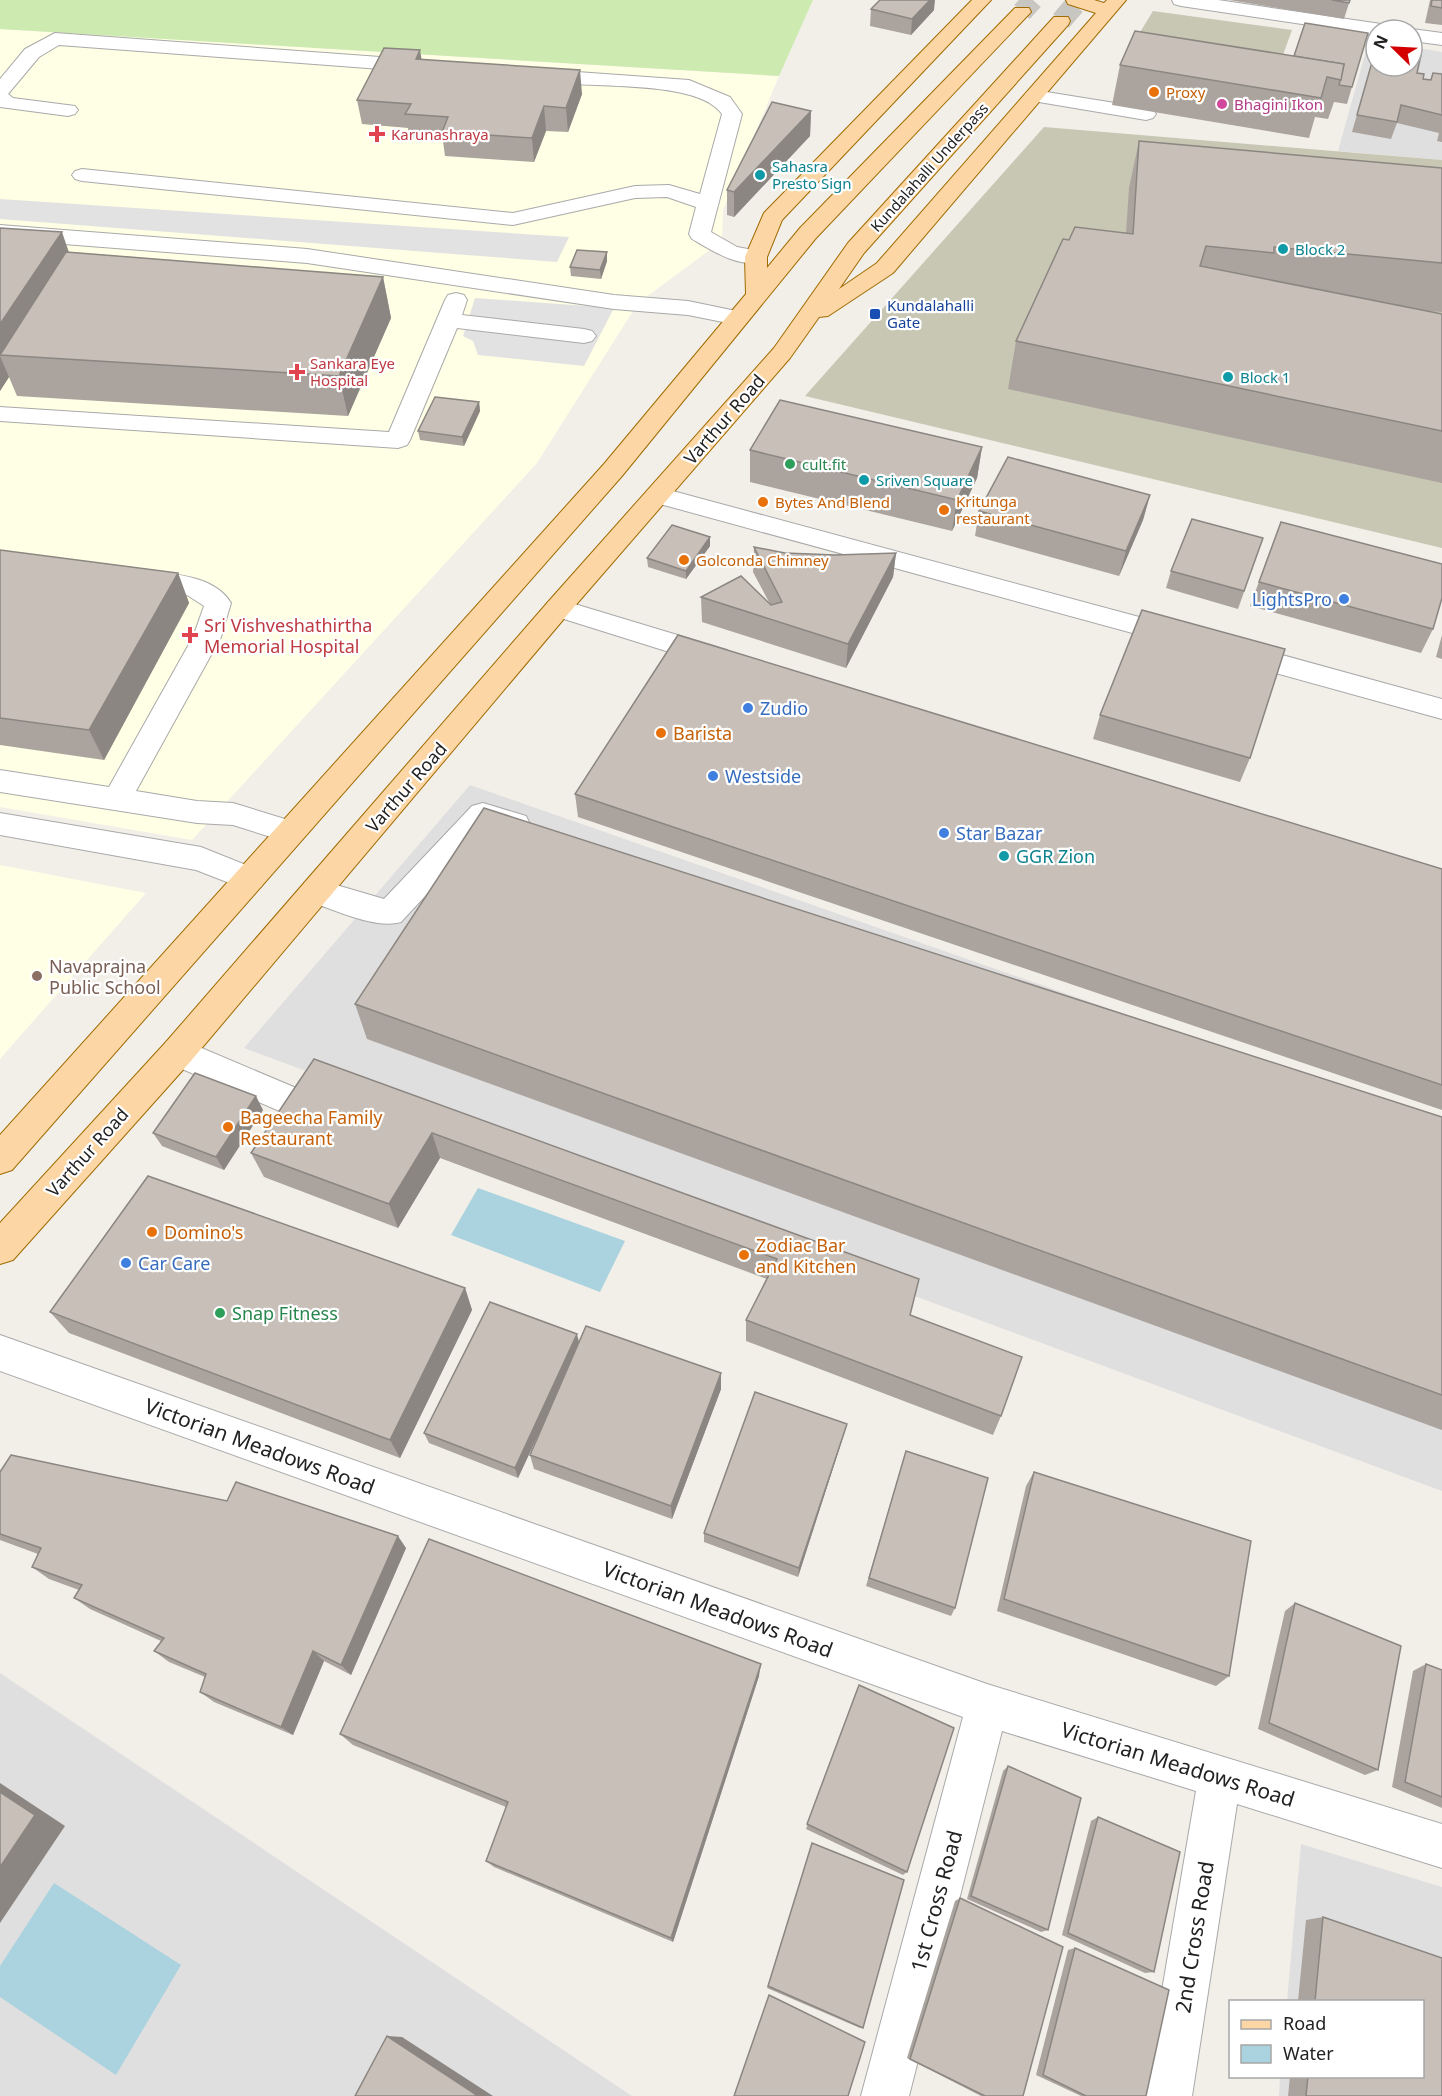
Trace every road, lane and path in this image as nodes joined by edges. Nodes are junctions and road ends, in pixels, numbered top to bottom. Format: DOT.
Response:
graph roads {
  1 [pos="982,0"];
  2 [pos="1075,0"];
  3 [pos="1181,0"];
  4 [pos="1115,2"];
  5 [pos="1022,12"];
  6 [pos="1060,21"];
  7 [pos="1364,27"];
  8 [pos="1424,37"];
  9 [pos="1442,39"];
  10 [pos="438,67"];
  11 [pos="521,74"];
  12 [pos="0,91"];
  13 [pos="1034,96"];
  14 [pos="0,98"];
  15 [pos="68,110"];
  16 [pos="1146,114"];
  17 [pos="82,175"];
  18 [pos="708,204"];
  19 [pos="0,232"];
  20 [pos="756,257"];
  21 [pos="464,278"];
  22 [pos="757,294"];
  23 [pos="738,318"];
  24 [pos="449,320"];
  25 [pos="806,320"];
  26 [pos="584,336"];
  27 [pos="0,414"];
  28 [pos="658,495"];
  29 [pos="115,574"];
  30 [pos="558,608"];
  31 [pos="737,663"];
  32 [pos="1442,709"];
  33 [pos="0,781"];
  34 [pos="117,799"];
  35 [pos="0,824"];
  36 [pos="290,832"];
  37 [pos="539,833"];
  38 [pos="250,879"];
  39 [pos="316,891"];
  40 [pos="178,1052"];
  41 [pos="296,1103"];
  42 [pos="0,1159"];
  43 [pos="0,1248"];
  44 [pos="0,1353"];
  45 [pos="987,1705"];
  46 [pos="1220,1777"];
  47 [pos="1442,1846"];
  48 [pos="885,2096"];
  49 [pos="1168,2096"];
  1 -- 20 [label="main road"];
  2 -- 4 [label="main road"];
  3 -- 7 [label="street"];
  4 -- 13 [label="main road"];
  5 -- 22 [label="main road"];
  6 -- 25 [label="main road, Kundalahalli Underpass"];
  8 -- 9 [label="street"];
  10 -- 12 [label="street"];
  11 -- 18 [label="street"];
  13 -- 16 [label="street"];
  13 -- 25 [label="main road"];
  14 -- 15 [label="street"];
  17 -- 18 [label="street"];
  18 -- 20 [label="street"];
  19 -- 21 [label="street"];
  20 -- 22 [label="main road"];
  21 -- 23 [label="street"];
  21 -- 24 [label="street"];
  22 -- 23 [label="main road"];
  23 -- 36 [label="main road"];
  24 -- 26 [label="street"];
  24 -- 27 [label="street"];
  25 -- 28 [label="main road, Varthur Road"];
  28 -- 30 [label="main road, Varthur Road"];
  28 -- 32 [label="street"];
  29 -- 34 [label="street"];
  30 -- 31 [label="street"];
  30 -- 39 [label="main road, Varthur Road"];
  33 -- 34 [label="street"];
  34 -- 36 [label="street"];
  35 -- 38 [label="street"];
  36 -- 38 [label="main road"];
  37 -- 39 [label="street"];
  38 -- 42 [label="main road"];
  39 -- 40 [label="main road, Varthur Road"];
  40 -- 41 [label="street"];
  40 -- 43 [label="main road, Varthur Road"];
  44 -- 45 [label="street, Victorian Meadows Road"];
  45 -- 46 [label="street, Victorian Meadows Road"];
  45 -- 48 [label="street, 1st Cross Road"];
  46 -- 47 [label="street, Victorian Meadows Road"];
  46 -- 49 [label="street, 2nd Cross Road"];
}
